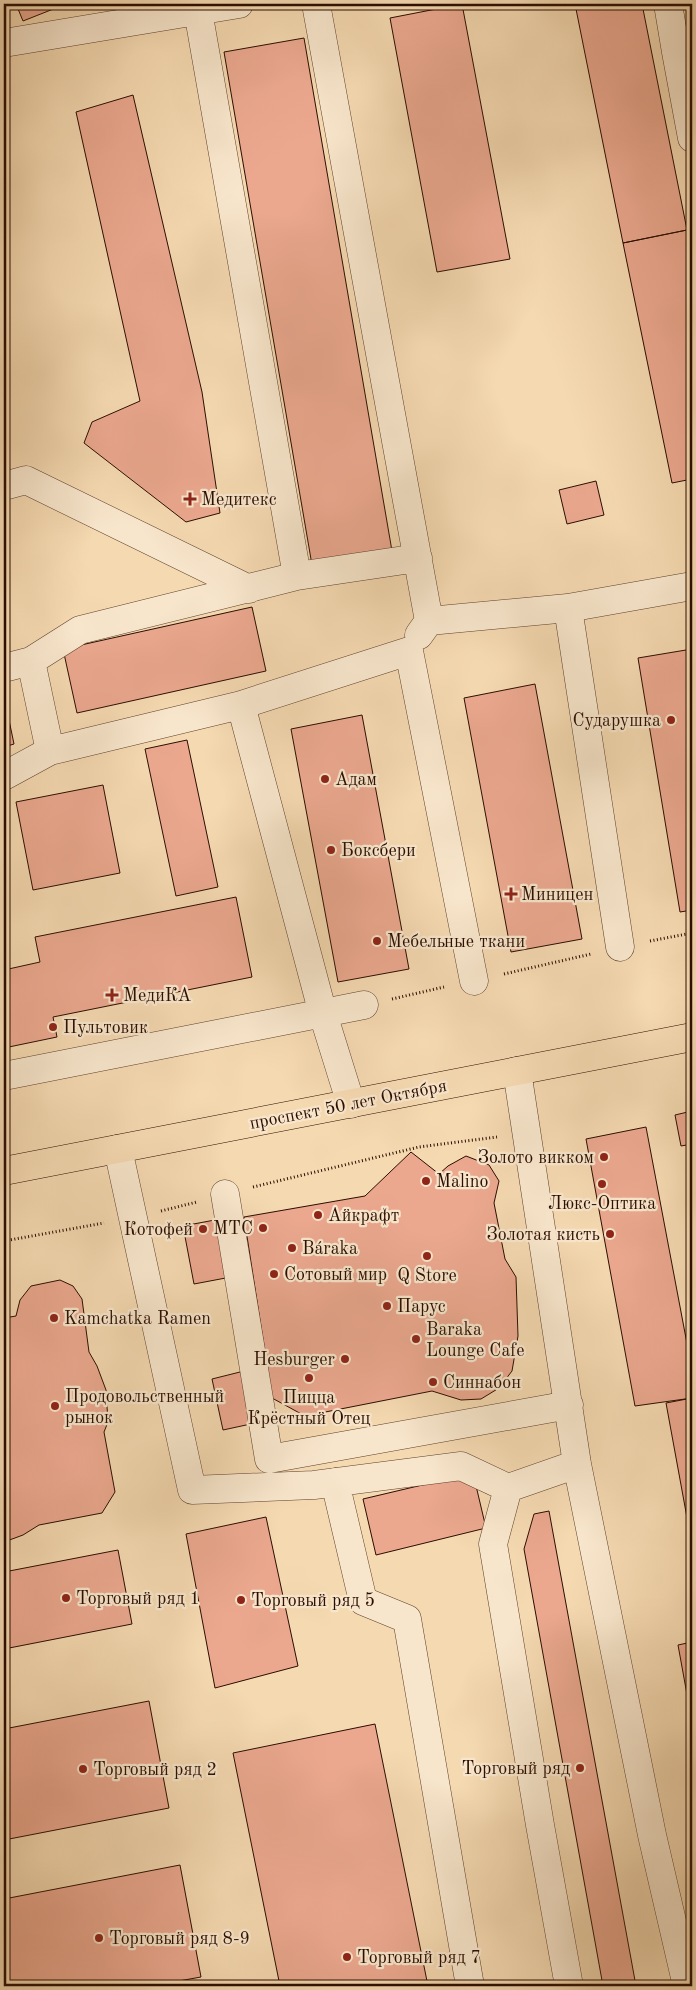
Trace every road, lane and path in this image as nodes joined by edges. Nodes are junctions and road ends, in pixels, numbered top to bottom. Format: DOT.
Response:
graph roads {
  1 [pos="239,4"];
  2 [pos="316,4"];
  3 [pos="668,4"];
  4 [pos="198,11"];
  5 [pos="134,12"];
  6 [pos="4,43"];
  7 [pos="684,51"];
  8 [pos="692,138"];
  9 [pos="4,486"];
  10 [pos="418,558"];
  11 [pos="297,576"];
  12 [pos="692,586"];
  13 [pos="249,589"];
  14 [pos="568,608"];
  15 [pos="429,621"];
  16 [pos="409,650"];
  17 [pos="31,662"];
  18 [pos="4,668"];
  19 [pos="241,705"];
  20 [pos="50,751"];
  21 [pos="4,776"];
  22 [pos="692,933"];
  23 [pos="620,947"];
  24 [pos="474,980"];
  25 [pos="364,1005"];
  26 [pos="692,1037"];
  27 [pos="517,1071"];
  28 [pos="4,1076"];
  29 [pos="351,1104"];
  30 [pos="527,1133"];
  31 [pos="118,1149"];
  32 [pos="4,1171"];
  33 [pos="225,1194"];
  34 [pos="132,1218"];
  35 [pos="4,1241"];
  36 [pos="569,1405"];
  37 [pos="577,1464"];
  38 [pos="335,1482"];
  39 [pos="508,1488"];
  40 [pos="689,1984"];
  41 [pos="470,1986"];
  42 [pos="569,1986"];
  1 -- 4 [label="street"];
  2 -- 10 [label="street"];
  3 -- 7 [label="street"];
  4 -- 5 [label="street"];
  4 -- 11 [label="street"];
  5 -- 6 [label="street"];
  7 -- 8 [label="street"];
  9 -- 13 [label="street"];
  10 -- 11 [label="street"];
  10 -- 15 [label="street"];
  11 -- 13 [label="street"];
  12 -- 14 [label="street"];
  13 -- 17 [label="street"];
  14 -- 15 [label="street"];
  14 -- 23 [label="street"];
  15 -- 16 [label="street"];
  16 -- 19 [label="street"];
  16 -- 24 [label="street"];
  17 -- 18 [label="street"];
  17 -- 20 [label="street"];
  19 -- 20 [label="street"];
  19 -- 29 [label="street"];
  20 -- 21 [label="street"];
  22 -- 23 [label="path"];
  23 -- 24 [label="path"];
  24 -- 25 [label="path"];
  25 -- 28 [label="street"];
  26 -- 27 [label="main road, проспект 50 лет Октября"];
  27 -- 29 [label="main road, проспект 50 лет Октября"];
  27 -- 30 [label="street"];
  29 -- 31 [label="main road, проспект 50 лет Октября"];
  30 -- 33 [label="path"];
  30 -- 36 [label="street"];
  31 -- 32 [label="main road, проспект 50 лет Октября"];
  31 -- 34 [label="street"];
  33 -- 34 [label="path"];
  33 -- 36 [label="street"];
  34 -- 35 [label="path"];
  34 -- 38 [label="street"];
  36 -- 37 [label="street"];
  37 -- 39 [label="street"];
  37 -- 40 [label="street"];
  38 -- 39 [label="street"];
  38 -- 41 [label="street"];
  39 -- 42 [label="street"];
}
